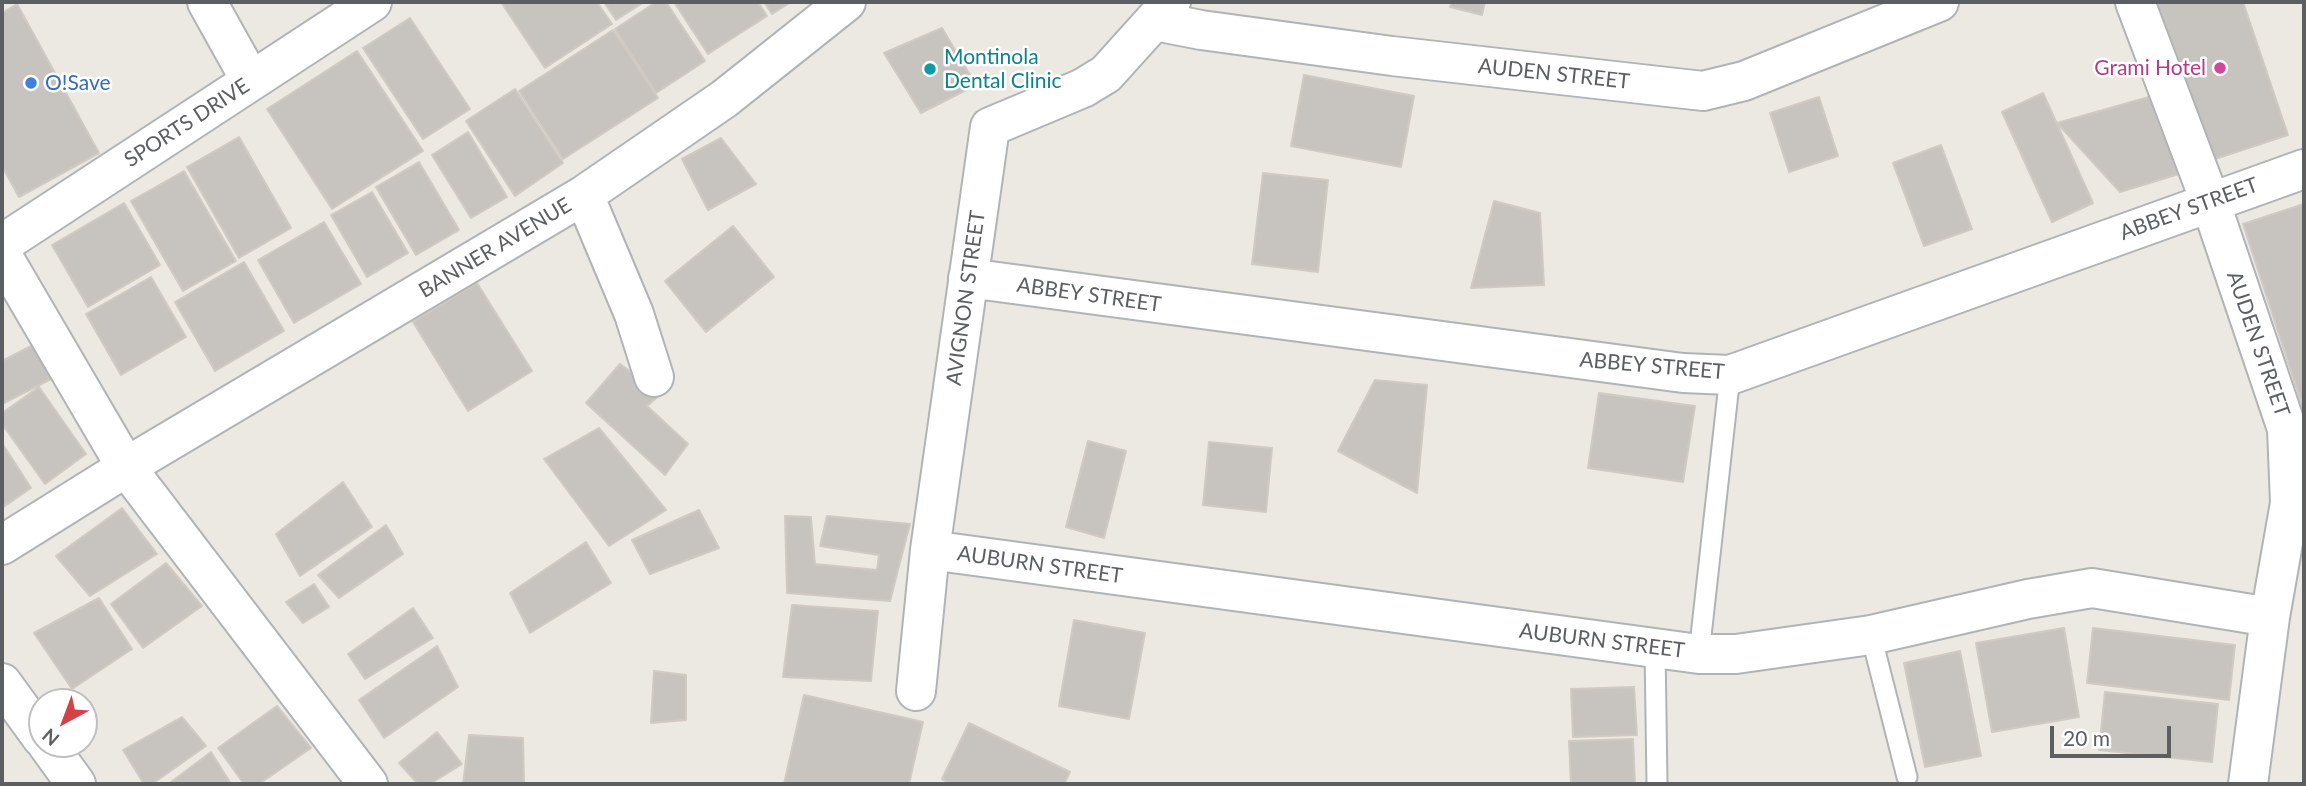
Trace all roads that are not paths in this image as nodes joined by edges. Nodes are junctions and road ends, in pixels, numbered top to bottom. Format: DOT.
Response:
graph roads {
  1 [pos="207,2"];
  2 [pos="372,2"];
  3 [pos="846,2"];
  4 [pos="1938,2"];
  5 [pos="2134,2"];
  6 [pos="1163,11"];
  7 [pos="251,81"];
  8 [pos="2304,169"];
  9 [pos="584,195"];
  10 [pos="2210,201"];
  11 [pos="2,244"];
  12 [pos="2,255"];
  13 [pos="968,278"];
  14 [pos="1730,375"];
  15 [pos="654,377"];
  16 [pos="126,467"];
  17 [pos="2,545"];
  18 [pos="930,550"];
  19 [pos="2270,617"];
  20 [pos="1871,635"];
  21 [pos="1655,647"];
  22 [pos="1699,654"];
  23 [pos="2,683"];
  24 [pos="916,691"];
  25 [pos="28,719"];
  26 [pos="57,758"];
  27 [pos="1907,777"];
  28 [pos="76,784"];
  29 [pos="368,784"];
  30 [pos="1657,784"];
  31 [pos="2248,784"];
  1 -- 7 [label="street"];
  2 -- 7 [label="street, SPORTS DRIVE"];
  3 -- 9 [label="street, BANNER AVENUE"];
  4 -- 6 [label="street, AUDEN STREET"];
  5 -- 10 [label="street, AUDEN STREET"];
  6 -- 13 [label="street, AVIGNON STREET"];
  7 -- 11 [label="street, SPORTS DRIVE"];
  8 -- 10 [label="street, ABBEY STREET"];
  9 -- 15 [label="street"];
  9 -- 16 [label="street, BANNER AVENUE"];
  10 -- 14 [label="street, ABBEY STREET"];
  10 -- 19 [label="street, AUDEN STREET"];
  12 -- 16 [label="street"];
  13 -- 14 [label="street, ABBEY STREET"];
  13 -- 18 [label="street, AVIGNON STREET"];
  14 -- 22 [label="lane"];
  16 -- 17 [label="street, BANNER AVENUE"];
  16 -- 29 [label="street"];
  18 -- 21 [label="street, AUBURN STREET"];
  18 -- 24 [label="street, AVIGNON STREET"];
  19 -- 20 [label="street, AUBURN STREET"];
  19 -- 31 [label="street, AUDEN STREET"];
  20 -- 22 [label="street, AUBURN STREET"];
  20 -- 27 [label="lane"];
  21 -- 22 [label="street, AUBURN STREET"];
  21 -- 30 [label="lane"];
  23 -- 25 [label="street"];
  26 -- 28 [label="street"];
}
